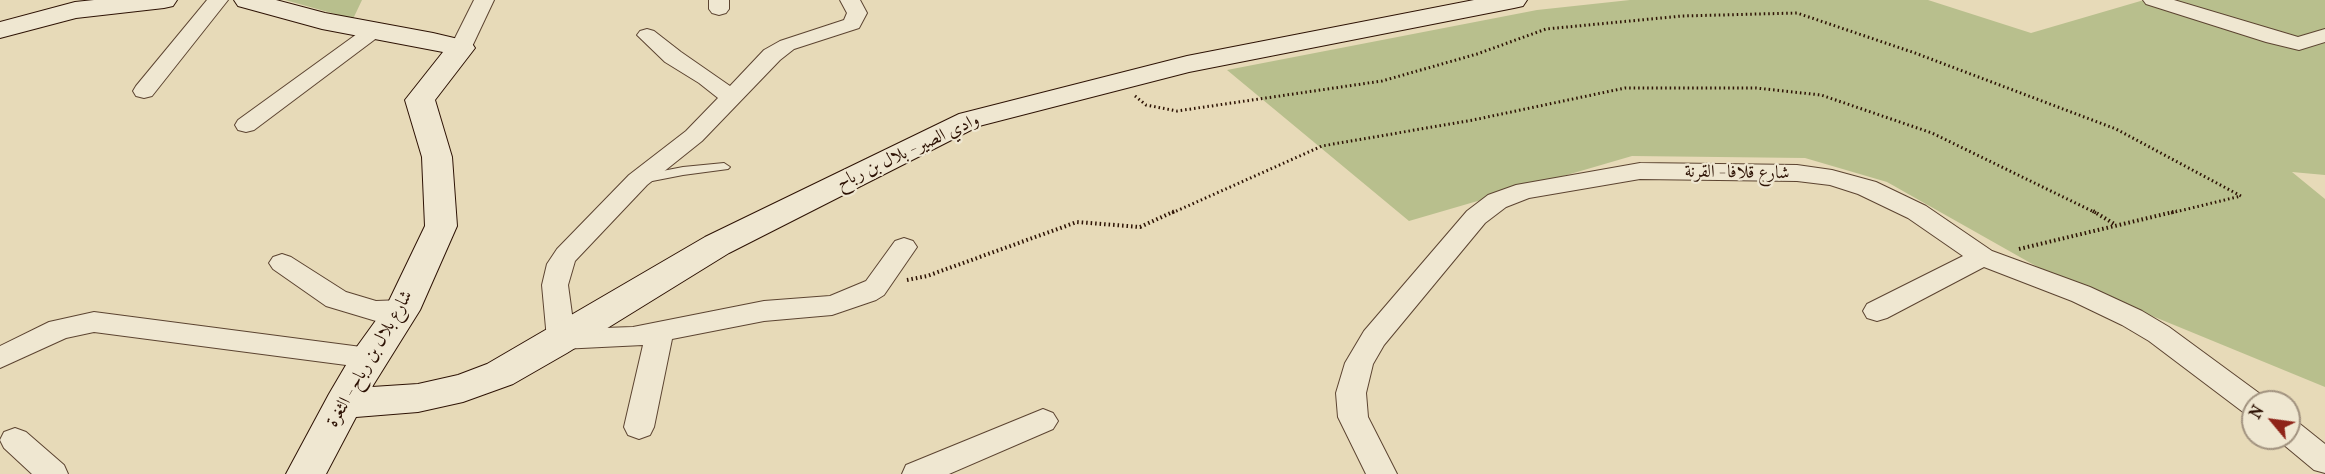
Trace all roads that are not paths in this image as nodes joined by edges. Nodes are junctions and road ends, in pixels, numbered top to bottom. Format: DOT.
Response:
graph roads {
  1 [pos="164,0"];
  2 [pos="218,0"];
  3 [pos="247,0"];
  4 [pos="484,0"];
  5 [pos="850,0"];
  6 [pos="1514,0"];
  7 [pos="2152,0"];
  8 [pos="0,30"];
  9 [pos="375,30"];
  10 [pos="646,35"];
  11 [pos="2325,35"];
  12 [pos="461,48"];
  13 [pos="144,91"];
  14 [pos="732,98"];
  15 [pos="246,124"];
  16 [pos="724,167"];
  17 [pos="638,180"];
  18 [pos="904,247"];
  19 [pos="1983,257"];
  20 [pos="282,263"];
  21 [pos="402,310"];
  22 [pos="1877,311"];
  23 [pos="660,332"];
  24 [pos="561,339"];
  25 [pos="0,358"];
  26 [pos="369,358"];
  27 [pos="2241,395"];
  28 [pos="342,404"];
  29 [pos="1043,421"];
  30 [pos="639,428"];
  31 [pos="15,440"];
  32 [pos="2301,442"];
  33 [pos="2325,461"];
  34 [pos="53,474"];
  35 [pos="306,474"];
  36 [pos="917,474"];
  37 [pos="1382,474"];
  1 -- 8 [label="street"];
  2 -- 13 [label="street"];
  3 -- 9 [label="street"];
  4 -- 12 [label="street"];
  5 -- 14 [label="street"];
  6 -- 24 [label="street, وادي الصير - بلال بن رباح"];
  7 -- 11 [label="street"];
  9 -- 12 [label="street"];
  9 -- 15 [label="street"];
  10 -- 14 [label="street"];
  12 -- 21 [label="street, شارع بلال بن رباح - الثغرة"];
  14 -- 17 [label="street"];
  16 -- 17 [label="lane"];
  17 -- 24 [label="street"];
  18 -- 23 [label="street"];
  19 -- 22 [label="street"];
  19 -- 27 [label="street, شارع قلافا - القرنة"];
  19 -- 37 [label="street, شارع قلافا - القرنة"];
  20 -- 21 [label="street"];
  21 -- 26 [label="street, شارع بلال بن رباح - الثغرة"];
  23 -- 24 [label="street"];
  23 -- 30 [label="street"];
  24 -- 28 [label="street, وادي الصير - بلال بن رباح"];
  25 -- 26 [label="street"];
  26 -- 28 [label="street, شارع بلال بن رباح - الثغرة"];
  28 -- 35 [label="street, شارع بلال بن رباح - الثغرة"];
  29 -- 36 [label="street"];
  31 -- 34 [label="street"];
  32 -- 33 [label="street"];
}
